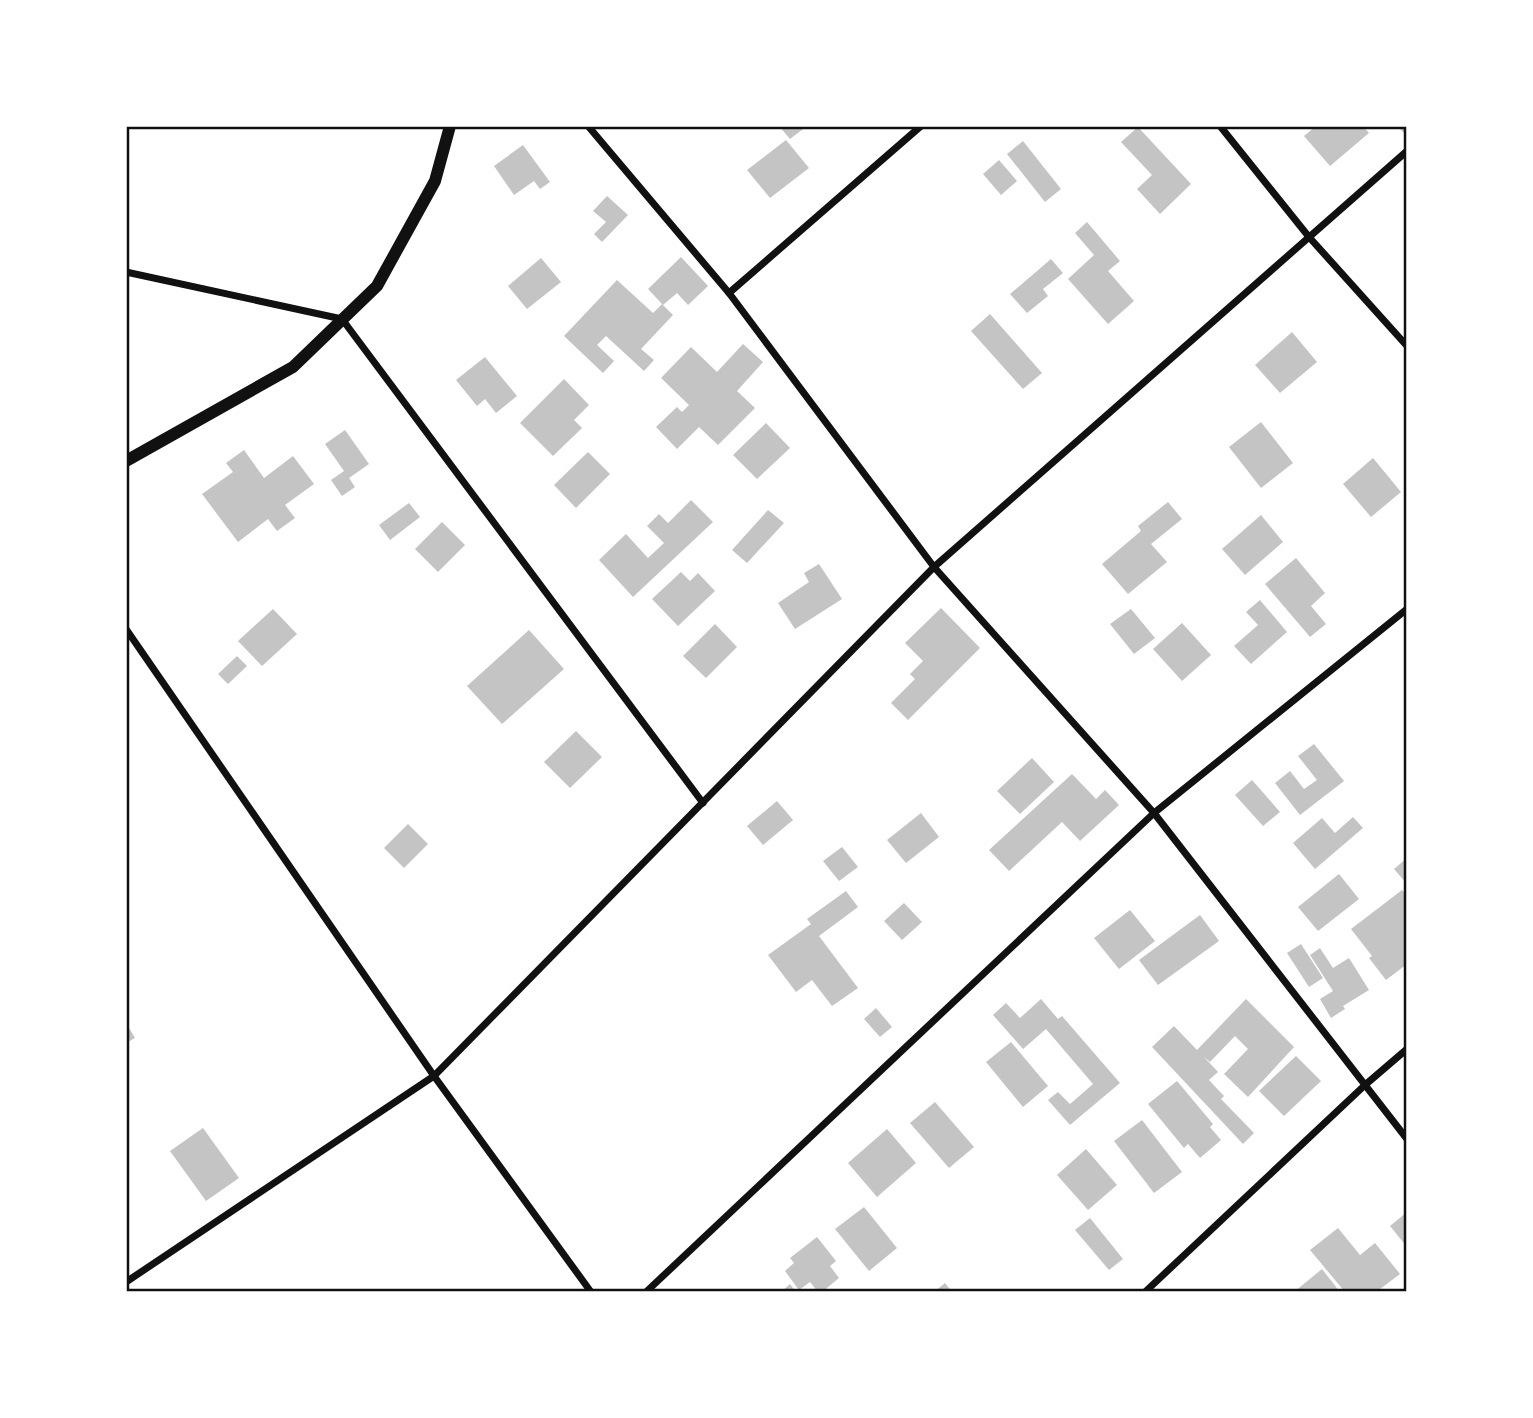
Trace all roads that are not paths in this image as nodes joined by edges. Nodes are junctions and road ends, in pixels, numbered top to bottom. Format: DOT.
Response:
graph roads {
  1 [pos="450,126"];
  2 [pos="588,126"];
  3 [pos="921,126"];
  4 [pos="1220,126"];
  5 [pos="1407,151"];
  6 [pos="1309,237"];
  7 [pos="126,272"];
  8 [pos="729,293"];
  9 [pos="342,319"];
  10 [pos="1407,346"];
  11 [pos="126,461"];
  12 [pos="934,567"];
  13 [pos="1407,609"];
  14 [pos="126,629"];
  15 [pos="703,803"];
  16 [pos="1154,813"];
  17 [pos="1407,1049"];
  18 [pos="434,1076"];
  19 [pos="1365,1085"];
  20 [pos="1407,1139"];
  21 [pos="126,1282"];
  22 [pos="591,1292"];
  23 [pos="646,1292"];
  24 [pos="1145,1292"];
  1 -- 9 [label="street"];
  2 -- 8 [label="street"];
  3 -- 8 [label="street"];
  4 -- 6 [label="street"];
  5 -- 6 [label="street"];
  6 -- 10 [label="street"];
  6 -- 12 [label="street"];
  7 -- 9 [label="street"];
  8 -- 12 [label="street"];
  9 -- 11 [label="street"];
  9 -- 15 [label="street"];
  12 -- 15 [label="street"];
  12 -- 16 [label="street"];
  13 -- 16 [label="street"];
  14 -- 18 [label="street"];
  15 -- 18 [label="street"];
  16 -- 19 [label="street"];
  16 -- 23 [label="street"];
  17 -- 19 [label="street"];
  18 -- 21 [label="street"];
  18 -- 22 [label="street"];
  19 -- 20 [label="street"];
  19 -- 24 [label="street"];
}
